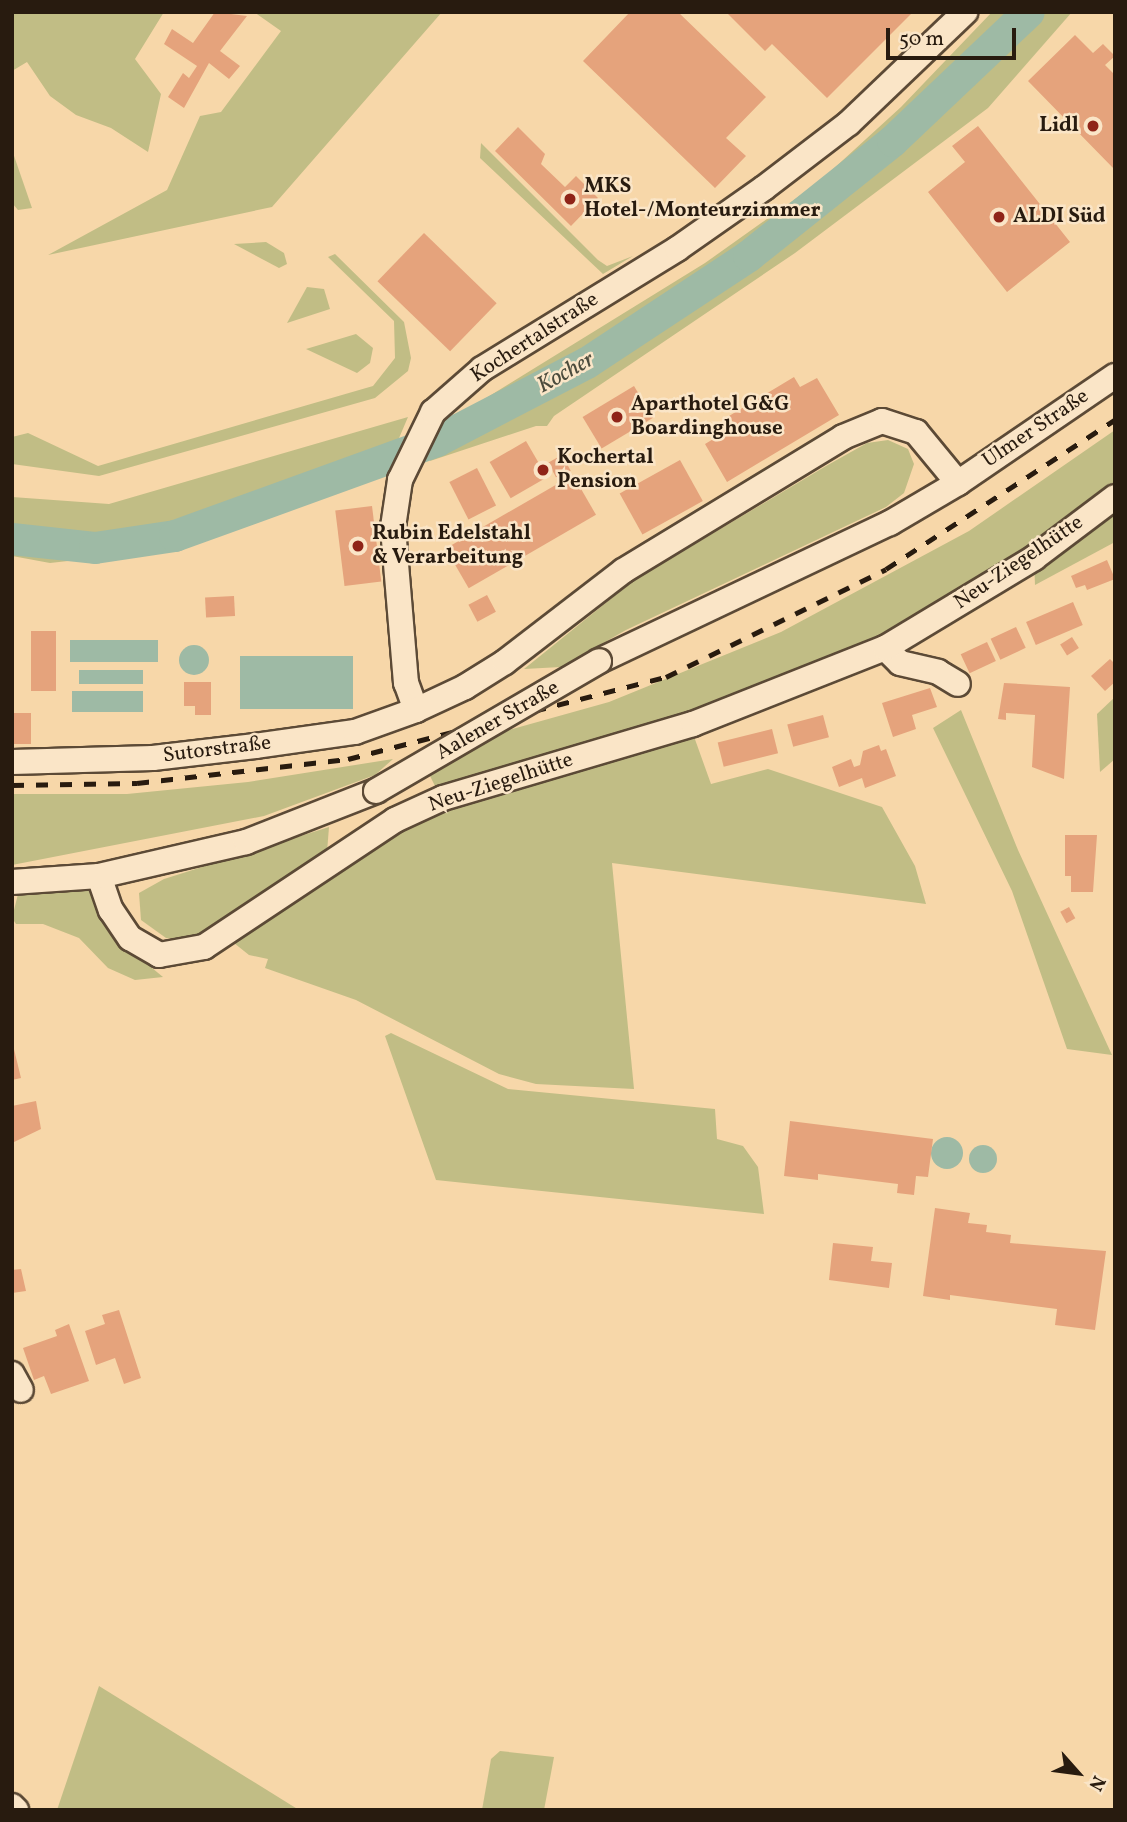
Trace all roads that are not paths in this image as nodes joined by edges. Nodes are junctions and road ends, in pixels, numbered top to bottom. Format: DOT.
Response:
graph roads {
  1 [pos="965,12"];
  2 [pos="1115,376"];
  3 [pos="958,483"];
  4 [pos="1115,497"];
  5 [pos="885,648"];
  6 [pos="958,684"];
  7 [pos="416,710"];
  8 [pos="12,762"];
  9 [pos="99,876"];
  10 [pos="12,882"];
  11 [pos="12,1806"];
  12 [pos="16,1810"];
  1 -- 7 [label="street, Kochertalstraße"];
  2 -- 3 [label="street, Ulmer Straße"];
  3 -- 7 [label="street"];
  3 -- 9 [label="street, Aalener Straße, bridge"];
  4 -- 5 [label="street, Neu-Ziegelhütte"];
  5 -- 6 [label="street"];
  5 -- 9 [label="street, Neu-Ziegelhütte"];
  7 -- 8 [label="street, Sutorstraße"];
  9 -- 10 [label="street, Aalener Straße"];
  11 -- 12 [label="street"];
}
